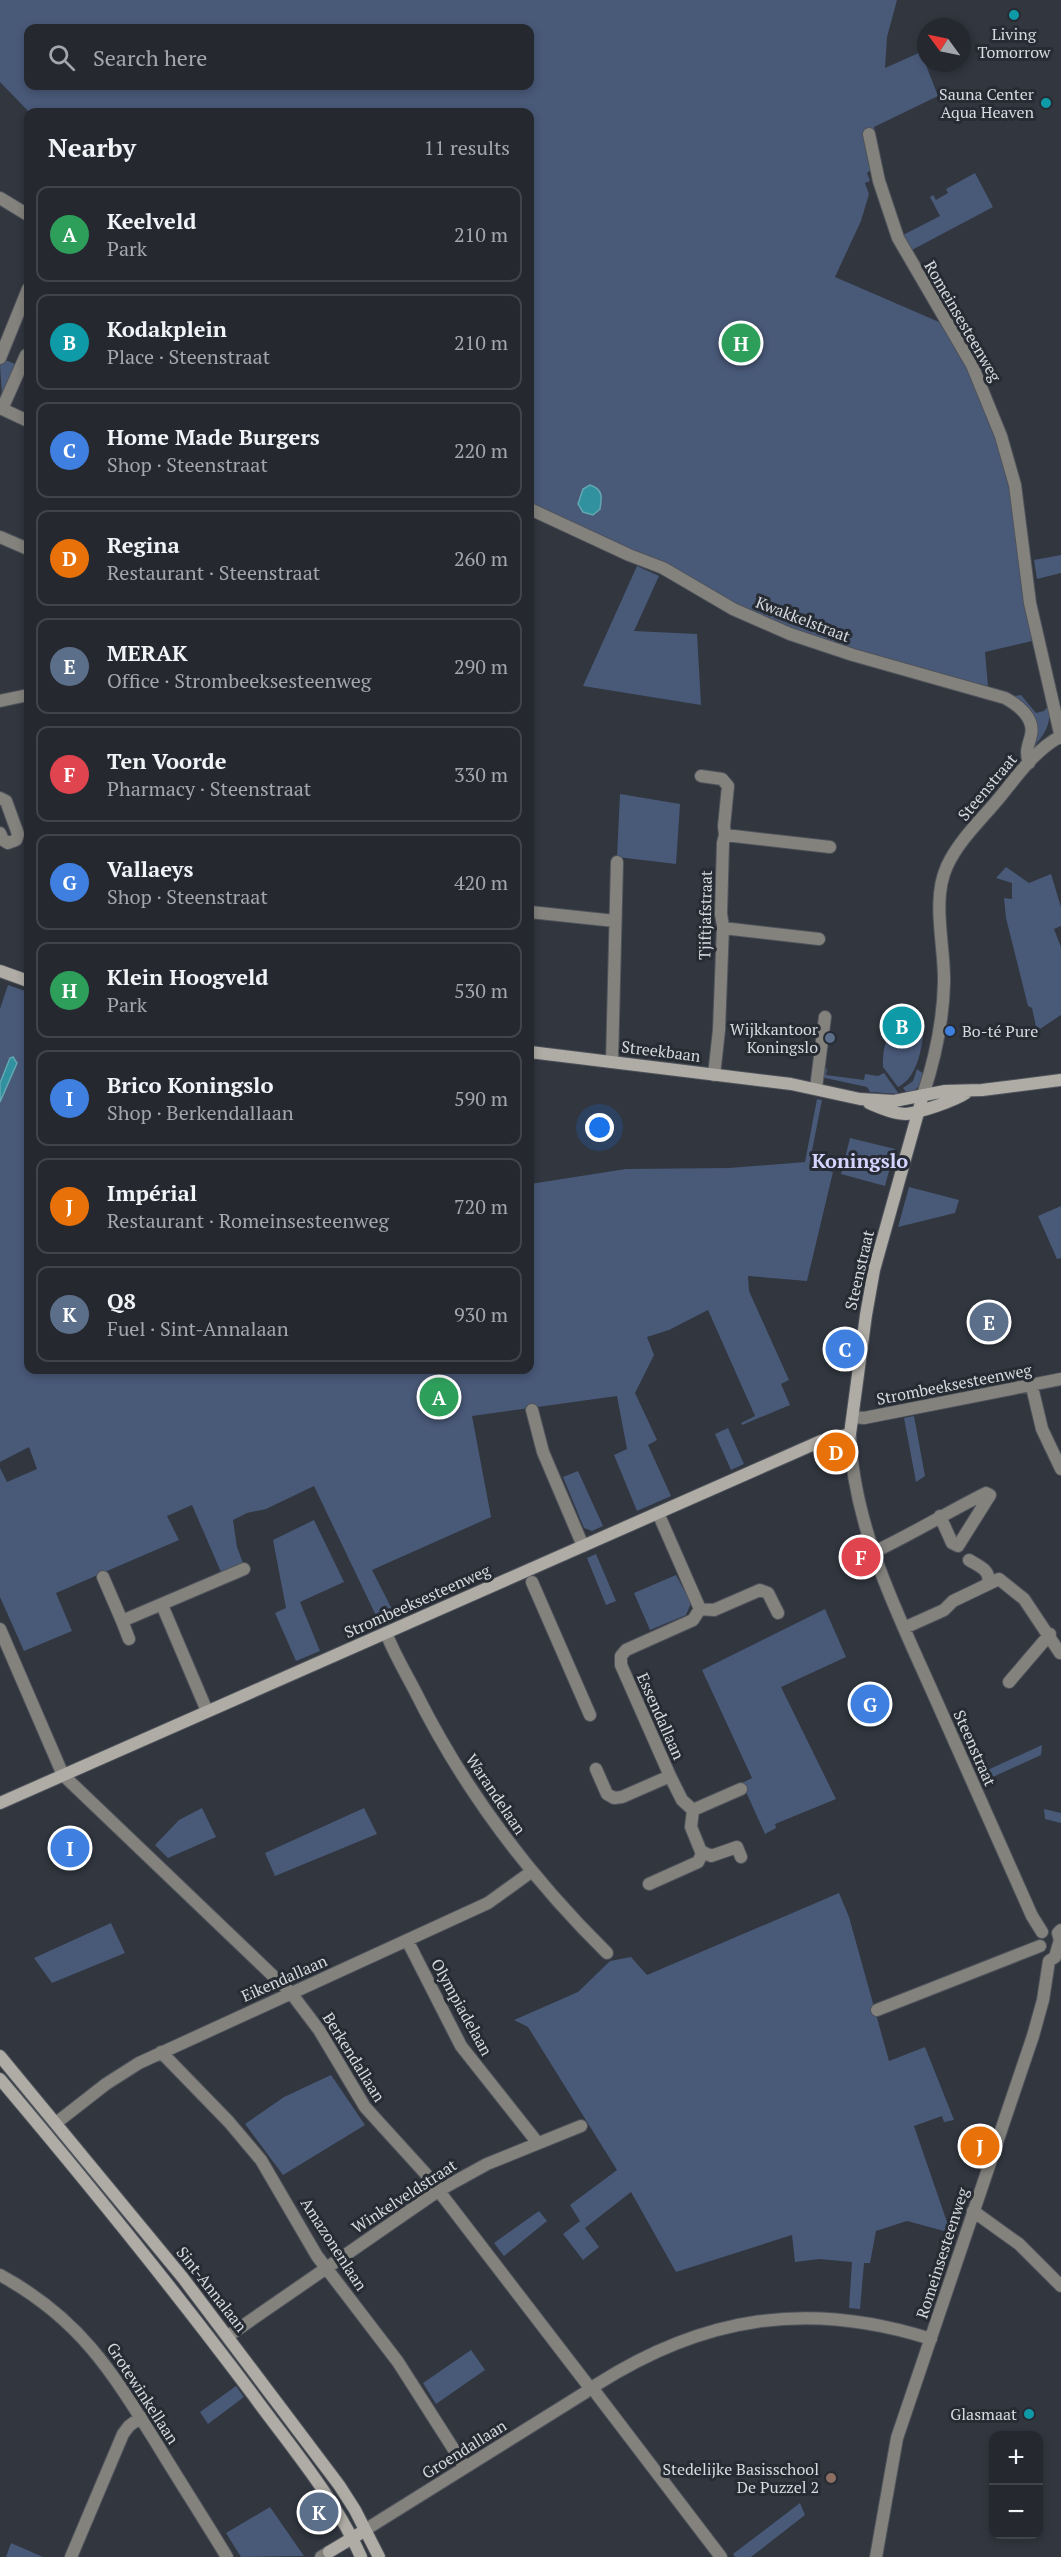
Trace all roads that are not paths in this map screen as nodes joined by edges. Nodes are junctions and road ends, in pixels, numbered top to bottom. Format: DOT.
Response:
graph roads {
  1 [pos="869,134"];
  2 [pos="0,198"];
  3 [pos="24,213"];
  4 [pos="24,299"];
  5 [pos="3,352"];
  6 [pos="24,356"];
  7 [pos="24,362"];
  8 [pos="1,409"];
  9 [pos="24,419"];
  10 [pos="534,511"];
  11 [pos="0,537"];
  12 [pos="24,547"];
  13 [pos="24,696"];
  14 [pos="0,701"];
  15 [pos="1061,737"];
  16 [pos="1029,763"];
  17 [pos="701,776"];
  18 [pos="0,798"];
  19 [pos="0,833"];
  20 [pos="725,835"];
  21 [pos="830,847"];
  22 [pos="617,862"];
  23 [pos="534,912"];
  24 [pos="615,921"];
  25 [pos="723,928"];
  26 [pos="819,939"];
  27 [pos="0,971"];
  28 [pos="24,980"];
  29 [pos="825,1017"];
  30 [pos="534,1052"];
  31 [pos="612,1062"];
  32 [pos="714,1075"];
  33 [pos="1061,1080"];
  34 [pos="816,1088"];
  35 [pos="969,1091"];
  36 [pos="923,1095"];
  37 [pos="860,1099"];
  38 [pos="918,1110"];
  39 [pos="1061,1379"];
  40 [pos="1032,1387"];
  41 [pos="532,1410"];
  42 [pos="853,1417"];
  43 [pos="850,1434"];
  44 [pos="1061,1469"];
  45 [pos="658,1513"];
  46 [pos="940,1516"];
  47 [pos="583,1546"];
  48 [pos="874,1552"];
  49 [pos="969,1560"];
  50 [pos="244,1569"];
  51 [pos="103,1577"];
  52 [pos="532,1582"];
  53 [pos="988,1583"];
  54 [pos="162,1605"];
  55 [pos="700,1609"];
  56 [pos="778,1613"];
  57 [pos="122,1621"];
  58 [pos="904,1628"];
  59 [pos="0,1629"];
  60 [pos="386,1633"];
  61 [pos="1050,1635"];
  62 [pos="129,1639"];
  63 [pos="1060,1653"];
  64 [pos="1009,1682"];
  65 [pos="207,1711"];
  66 [pos="590,1716"];
  67 [pos="596,1769"];
  68 [pos="63,1775"];
  69 [pos="670,1776"];
  70 [pos="741,1789"];
  71 [pos="0,1803"];
  72 [pos="693,1810"];
  73 [pos="701,1851"];
  74 [pos="741,1857"];
  75 [pos="531,1872"];
  76 [pos="649,1884"];
  77 [pos="1042,1932"];
  78 [pos="1060,1934"];
  79 [pos="407,1940"];
  80 [pos="1040,1946"];
  81 [pos="607,1953"];
  82 [pos="1049,1961"];
  83 [pos="291,1993"];
  84 [pos="877,2010"];
  85 [pos="161,2052"];
  86 [pos="0,2056"];
  87 [pos="0,2079"];
  88 [pos="56,2123"];
  89 [pos="581,2126"];
  90 [pos="537,2142"];
  91 [pos="438,2190"];
  92 [pos="973,2211"];
  93 [pos="326,2268"];
  94 [pos="0,2275"];
  95 [pos="1061,2286"];
  96 [pos="228,2336"];
  97 [pos="931,2339"];
  98 [pos="591,2388"];
  99 [pos="141,2417"];
  100 [pos="465,2467"];
  101 [pos="359,2534"];
  102 [pos="325,2554"];
  103 [pos="71,2557"];
  104 [pos="227,2557"];
  105 [pos="361,2557"];
  106 [pos="379,2557"];
  107 [pos="721,2557"];
  108 [pos="876,2557"];
  1 -- 15 [label="street, Romeinsesteenweg"];
  2 -- 3 [label="street"];
  4 -- 5 [label="street"];
  5 -- 6 [label="street"];
  7 -- 8 [label="street"];
  8 -- 9 [label="street"];
  10 -- 16 [label="street, Kwakkelstraat"];
  11 -- 12 [label="street"];
  13 -- 14 [label="street"];
  15 -- 16 [label="street, Steenstraat"];
  16 -- 36 [label="street, Steenstraat"];
  17 -- 20 [label="street, Tjiftjafstraat"];
  18 -- 19 [label="street"];
  20 -- 21 [label="street"];
  20 -- 25 [label="street, Tjiftjafstraat"];
  22 -- 24 [label="street"];
  23 -- 24 [label="street"];
  24 -- 31 [label="street"];
  25 -- 26 [label="street"];
  25 -- 32 [label="street, Tjiftjafstraat"];
  27 -- 28 [label="street"];
  29 -- 34 [label="street"];
  30 -- 31 [label="street, Streekbaan"];
  31 -- 32 [label="street, Streekbaan"];
  32 -- 34 [label="street, Streekbaan"];
  33 -- 35 [label="street, Streekbaan"];
  34 -- 37 [label="street, Streekbaan"];
  35 -- 36 [label="street, Streekbaan"];
  35 -- 38 [label="street, Streekbaan"];
  36 -- 37 [label="street, Streekbaan"];
  36 -- 38 [label="street, Steenstraat"];
  37 -- 38 [label="street, Streekbaan"];
  38 -- 42 [label="street, Steenstraat"];
  39 -- 40 [label="street, Strombeeksesteenweg"];
  40 -- 42 [label="street, Strombeeksesteenweg"];
  40 -- 44 [label="street"];
  41 -- 47 [label="street"];
  42 -- 43 [label="street, Steenstraat"];
  43 -- 45 [label="street, Strombeeksesteenweg"];
  43 -- 48 [label="street, Steenstraat"];
  45 -- 47 [label="street, Strombeeksesteenweg"];
  45 -- 55 [label="street"];
  46 -- 46 [label="street"];
  46 -- 48 [label="street"];
  47 -- 60 [label="street, Strombeeksesteenweg"];
  48 -- 58 [label="street, Steenstraat"];
  49 -- 53 [label="street"];
  50 -- 54 [label="street"];
  51 -- 57 [label="street"];
  52 -- 66 [label="street"];
  53 -- 58 [label="street"];
  53 -- 61 [label="street"];
  54 -- 57 [label="street"];
  54 -- 65 [label="street"];
  55 -- 56 [label="street, Essendallaan"];
  55 -- 69 [label="street, Essendallaan"];
  57 -- 62 [label="street"];
  58 -- 77 [label="street, Steenstraat"];
  59 -- 68 [label="street"];
  60 -- 65 [label="street, Strombeeksesteenweg"];
  60 -- 75 [label="street, Warandelaan"];
  61 -- 63 [label="street"];
  61 -- 64 [label="street"];
  65 -- 68 [label="street, Strombeeksesteenweg"];
  67 -- 69 [label="street, Essendallaan"];
  68 -- 71 [label="street, Strombeeksesteenweg"];
  68 -- 83 [label="street, Berkendallaan"];
  69 -- 72 [label="street, Essendallaan"];
  70 -- 72 [label="street"];
  72 -- 73 [label="street"];
  73 -- 74 [label="street"];
  73 -- 76 [label="street"];
  75 -- 79 [label="street, Eikendallaan"];
  75 -- 81 [label="street, Warandelaan"];
  77 -- 78 [label="street, Romeinsesteenweg"];
  77 -- 80 [label="street"];
  78 -- 82 [label="street, Romeinsesteenweg"];
  79 -- 83 [label="street, Eikendallaan"];
  79 -- 90 [label="street, Olympiadelaan"];
  80 -- 82 [label="street"];
  80 -- 84 [label="street"];
  82 -- 92 [label="street, Romeinsesteenweg"];
  83 -- 85 [label="street, Eikendallaan"];
  83 -- 91 [label="street, Berkendallaan"];
  85 -- 88 [label="street, Eikendallaan"];
  85 -- 93 [label="street, Amazonenlaan"];
  86 -- 88 [label="street, Sint-Annalaan"];
  87 -- 101 [label="street, Sint-Annalaan"];
  88 -- 96 [label="street, Sint-Annalaan"];
  89 -- 90 [label="street, Winkelveldstraat"];
  90 -- 91 [label="street, Winkelveldstraat"];
  91 -- 93 [label="street, Winkelveldstraat"];
  91 -- 98 [label="street, Berkendallaan"];
  92 -- 95 [label="street"];
  92 -- 97 [label="street, Romeinsesteenweg"];
  93 -- 96 [label="street, Winkelveldstraat"];
  93 -- 100 [label="street, Amazonenlaan"];
  94 -- 99 [label="street, Grotewinkellaan"];
  96 -- 101 [label="street, Sint-Annalaan"];
  97 -- 98 [label="street, Groendallaan"];
  97 -- 108 [label="street, Romeinsesteenweg"];
  98 -- 100 [label="street, Groendallaan"];
  98 -- 107 [label="street, Berkendallaan"];
  99 -- 103 [label="street"];
  99 -- 104 [label="street, Grotewinkellaan"];
  100 -- 101 [label="street, Groendallaan"];
  101 -- 102 [label="street"];
  101 -- 105 [label="street, Sint-Annalaan"];
  101 -- 106 [label="street, Sint-Annalaan"];
}
